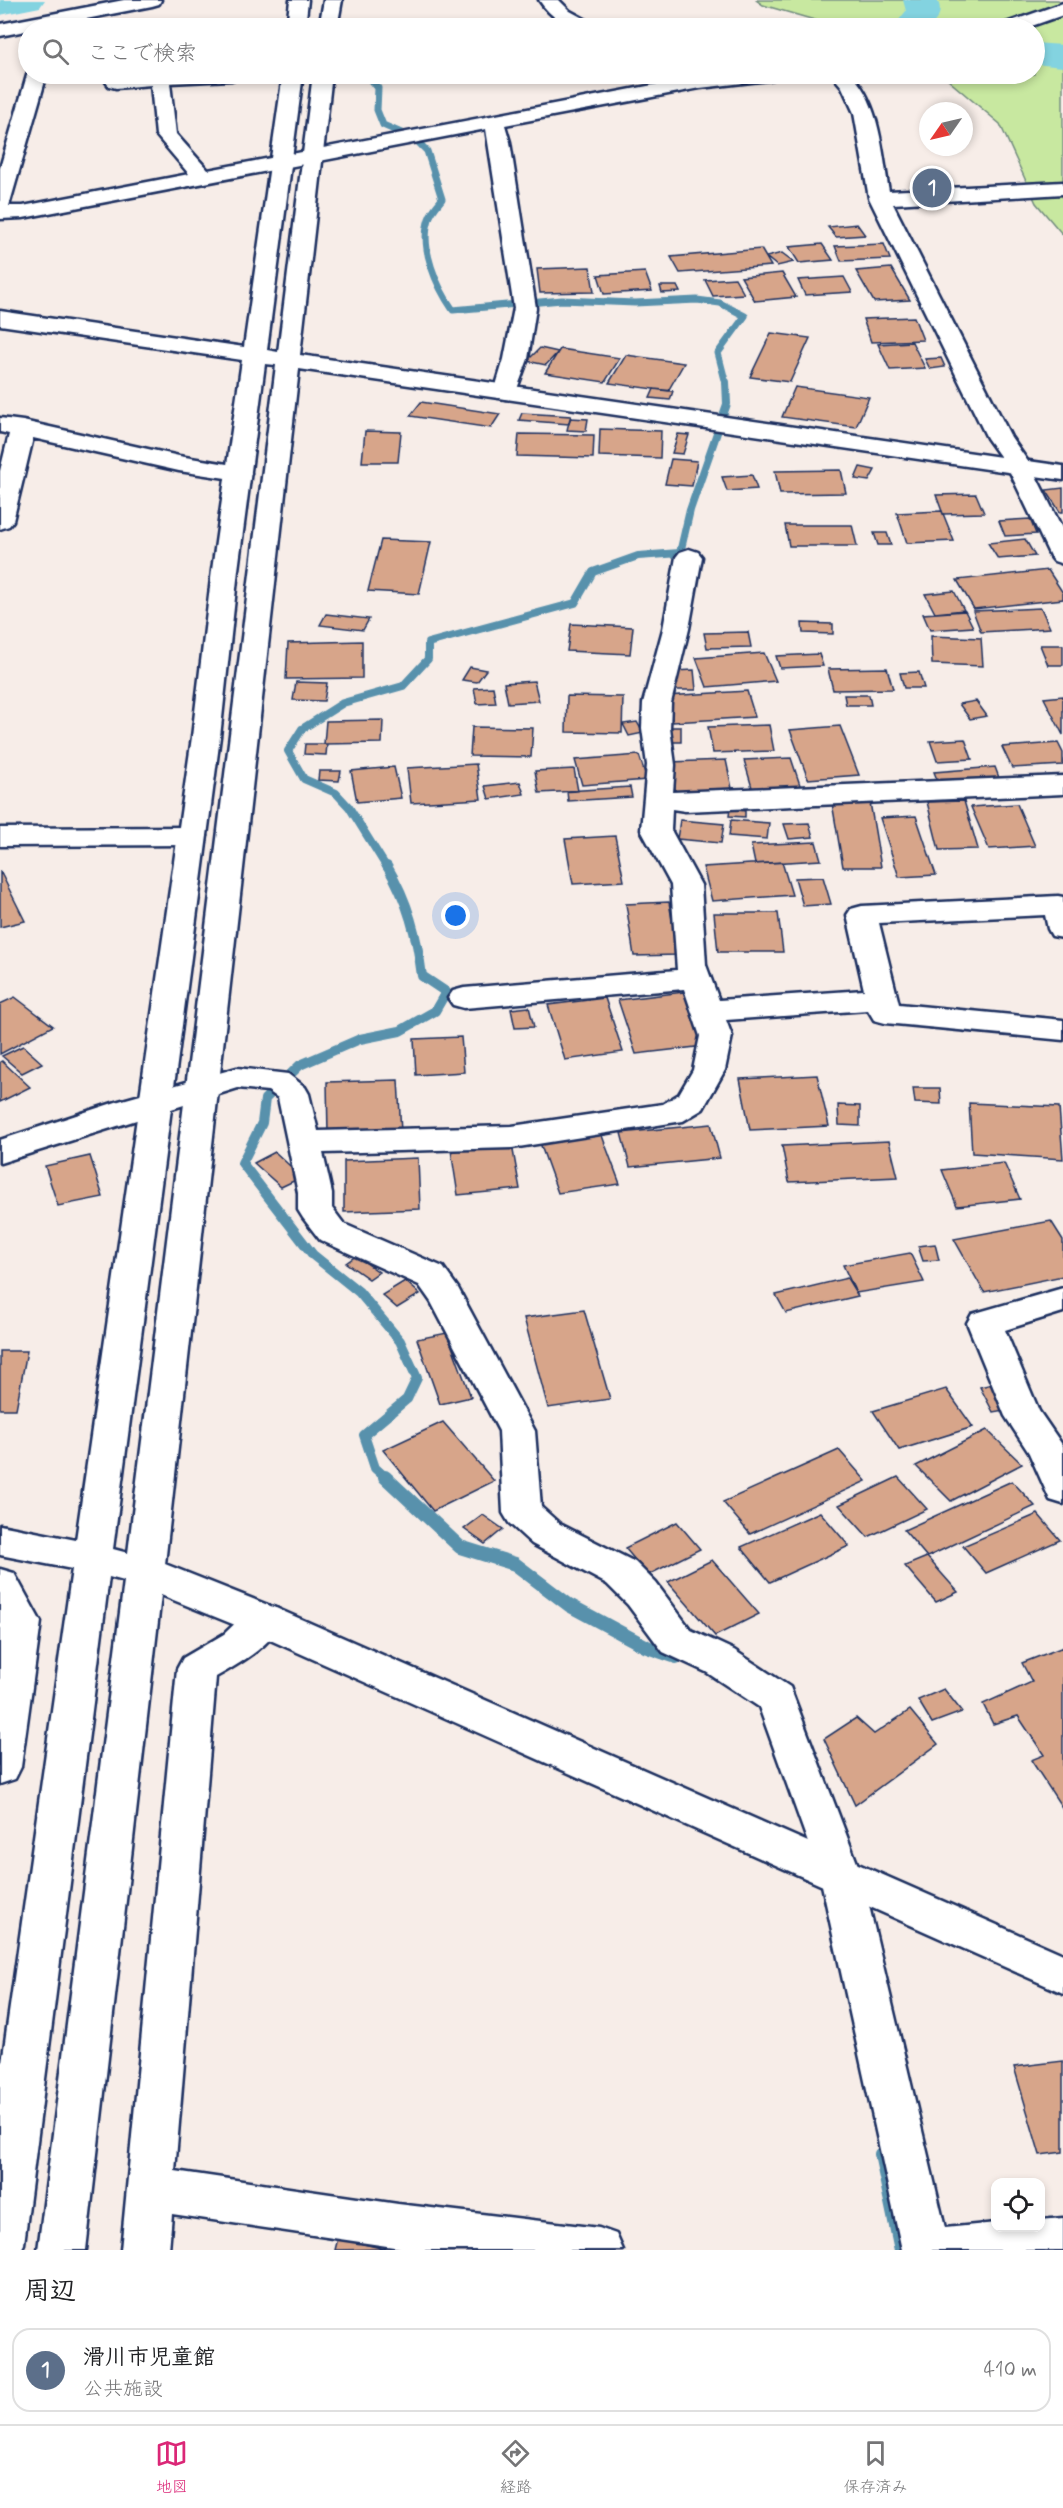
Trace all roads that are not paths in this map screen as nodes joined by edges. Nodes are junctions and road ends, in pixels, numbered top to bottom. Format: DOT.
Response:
graph roads {
  1 [pos="152,0"];
  2 [pos="299,0"];
  3 [pos="333,0"];
  4 [pos="548,0"];
  5 [pos="1052,0"];
  6 [pos="1063,9"];
  7 [pos="77,18"];
  8 [pos="297,18"];
  9 [pos="330,18"];
  10 [pos="569,18"];
  11 [pos="1038,18"];
  12 [pos="18,28"];
  13 [pos="0,30"];
  14 [pos="35,84"];
  15 [pos="161,84"];
  16 [pos="293,84"];
  17 [pos="320,84"];
  18 [pos="664,84"];
  19 [pos="849,84"];
  20 [pos="494,121"];
  21 [pos="297,159"];
  22 [pos="203,177"];
  23 [pos="1063,188"];
  24 [pos="880,198"];
  25 [pos="0,204"];
  26 [pos="0,213"];
  27 [pos="0,318"];
  28 [pos="255,355"];
  29 [pos="288,359"];
  30 [pos="506,392"];
  31 [pos="11,427"];
  32 [pos="1019,466"];
  33 [pos="239,473"];
  34 [pos="1063,473"];
  35 [pos="0,521"];
  36 [pos="1063,556"];
  37 [pos="689,557"];
  38 [pos="1063,785"];
  39 [pos="658,799"];
  40 [pos="192,836"];
  41 [pos="0,837"];
  42 [pos="1063,929"];
  43 [pos="695,978"];
  44 [pos="464,999"];
  45 [pos="881,999"];
  46 [pos="707,1011"];
  47 [pos="1063,1030"];
  48 [pos="201,1088"];
  49 [pos="154,1102"];
  50 [pos="305,1142"];
  51 [pos="0,1152"];
  52 [pos="1063,1300"];
  53 [pos="1063,1490"];
  54 [pos="0,1540"];
  55 [pos="92,1558"];
  56 [pos="145,1572"];
  57 [pos="0,1584"];
  58 [pos="264,1620"];
  59 [pos="0,1767"];
  60 [pos="841,1876"];
  61 [pos="1063,1974"];
  62 [pos="151,2188"];
  63 [pos="1063,2240"];
  64 [pos="0,2244"];
  65 [pos="62,2250"];
  66 [pos="145,2250"];
  67 [pos="600,2250"];
  68 [pos="926,2250"];
  69 [pos="945,2250"];
  1 -- 7 [label="street"];
  2 -- 8 [label="street"];
  3 -- 9 [label="street"];
  4 -- 10 [label="street"];
  5 -- 6 [label="street"];
  6 -- 11 [label="street"];
  12 -- 13 [label="street"];
  14 -- 25 [label="street"];
  15 -- 22 [label="street"];
  16 -- 21 [label="street"];
  17 -- 21 [label="street"];
  18 -- 20 [label="street"];
  19 -- 24 [label="street"];
  20 -- 21 [label="street"];
  20 -- 30 [label="street"];
  21 -- 22 [label="street"];
  21 -- 28 [label="street"];
  21 -- 29 [label="street"];
  22 -- 26 [label="street"];
  23 -- 24 [label="street"];
  24 -- 32 [label="street"];
  27 -- 28 [label="street"];
  28 -- 29 [label="street"];
  28 -- 33 [label="street"];
  29 -- 30 [label="street"];
  29 -- 48 [label="street"];
  30 -- 32 [label="street"];
  31 -- 33 [label="street"];
  31 -- 35 [label="street"];
  32 -- 34 [label="street"];
  32 -- 36 [label="street"];
  33 -- 40 [label="street"];
  37 -- 39 [label="street"];
  38 -- 39 [label="street"];
  39 -- 43 [label="street"];
  40 -- 41 [label="street"];
  40 -- 49 [label="street"];
  42 -- 45 [label="street"];
  43 -- 44 [label="street"];
  43 -- 46 [label="street"];
  45 -- 46 [label="street"];
  45 -- 47 [label="street"];
  46 -- 50 [label="street"];
  48 -- 49 [label="street"];
  48 -- 50 [label="street"];
  48 -- 56 [label="street"];
  49 -- 51 [label="street"];
  49 -- 55 [label="street"];
  50 -- 60 [label="street"];
  52 -- 53 [label="street"];
  54 -- 55 [label="street"];
  55 -- 56 [label="street"];
  55 -- 64 [label="street"];
  56 -- 58 [label="street"];
  56 -- 65 [label="street"];
  57 -- 59 [label="street"];
  58 -- 60 [label="street"];
  58 -- 62 [label="street"];
  60 -- 61 [label="street"];
  60 -- 68 [label="street"];
  62 -- 66 [label="street"];
  62 -- 67 [label="street"];
  63 -- 69 [label="street"];
}
